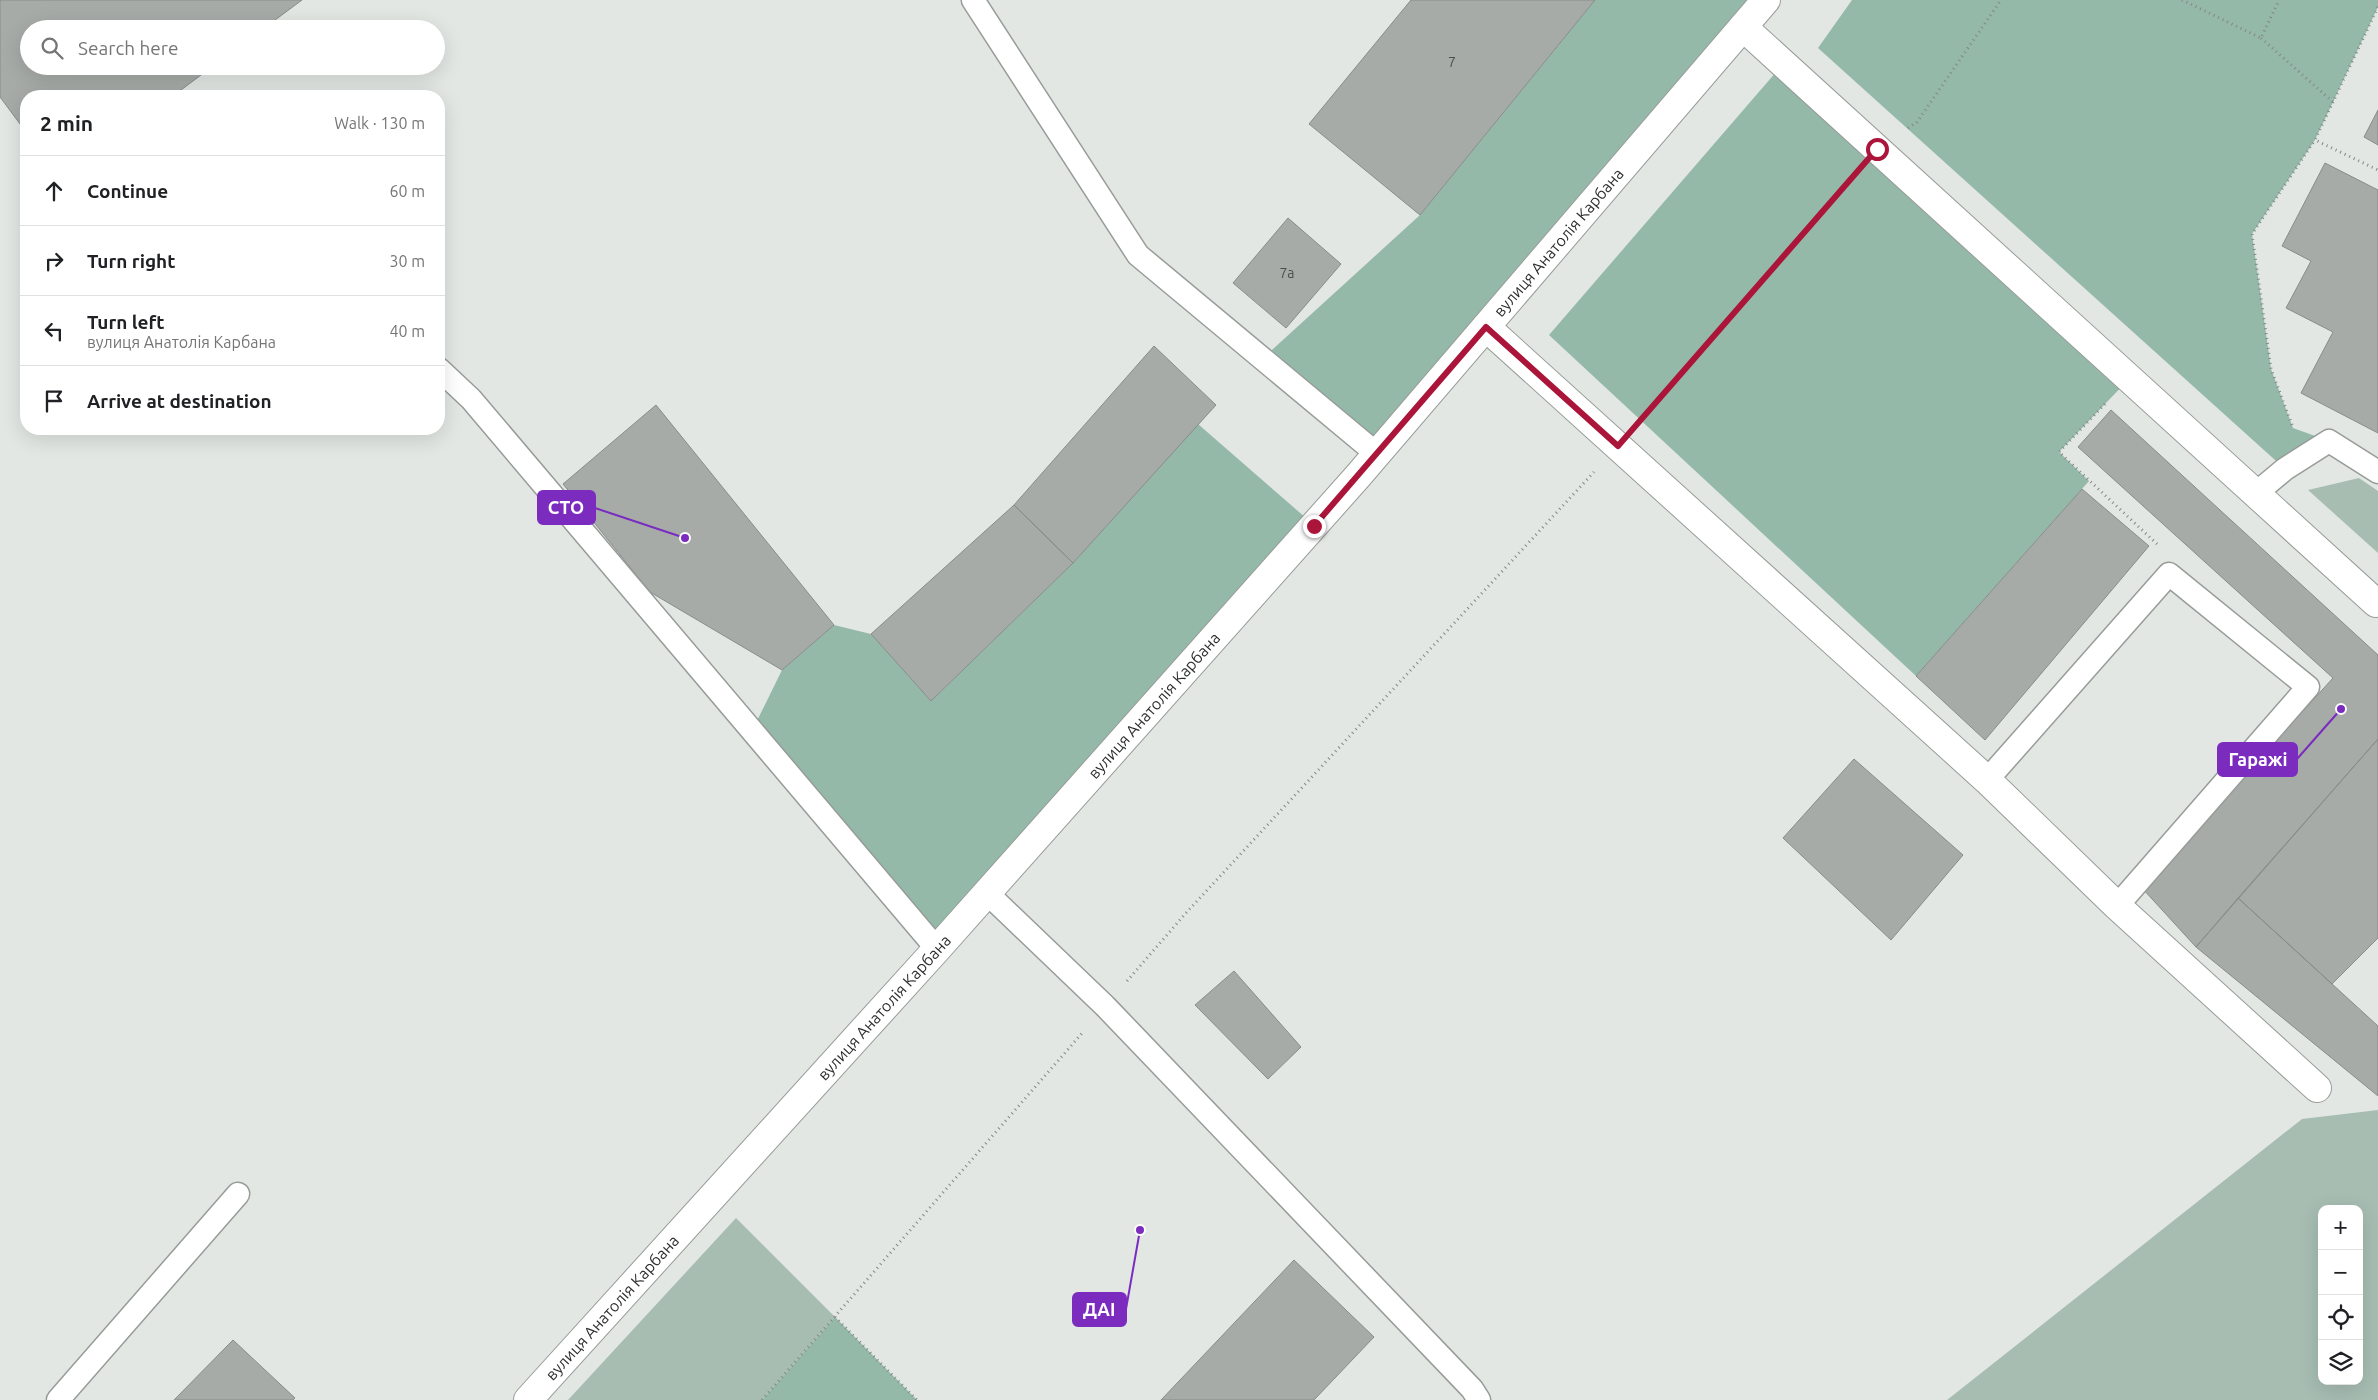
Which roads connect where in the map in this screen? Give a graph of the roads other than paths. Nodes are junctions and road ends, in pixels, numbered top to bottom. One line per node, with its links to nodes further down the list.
1 (973, 0): 8 (lane)
2 (1766, 0): 3 (street, вулиця Анатолія Карбана)
3 (1743, 27): 4 (street, вулиця Анатолія Карбана); 10 (street)
4 (1486, 327): 8 (street, вулиця Анатолія Карбана); 12 (street)
5 (445, 375): 7 (lane)
6 (445, 393): 7 (lane)
7 (471, 399): 15 (lane)
8 (1377, 454): 13 (street, вулиця Анатолія Карбана)
9 (2378, 472): 10 (lane)
10 (2256, 494): 11 (street)
11 (2377, 604)
12 (1987, 780): 14 (street); 14 (lane)
13 (986, 893): 15 (street, вулиця Анатолія Карбана); 20 (lane)
14 (2117, 906): 16 (street)
15 (937, 949): 19 (street, вулиця Анатолія Карбана)
16 (2317, 1088)
17 (238, 1194): 18 (lane)
18 (58, 1400)
19 (528, 1400)
20 (1479, 1400)

